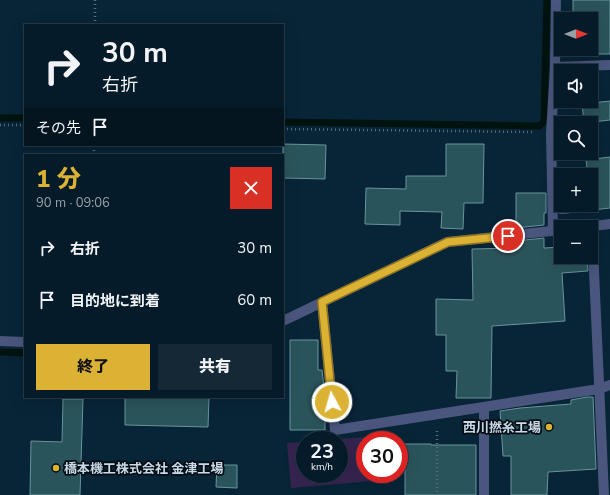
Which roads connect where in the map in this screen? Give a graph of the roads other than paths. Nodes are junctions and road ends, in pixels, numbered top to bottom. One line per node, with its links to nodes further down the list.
1 (556, 0): 2 (street)
2 (555, 64)
3 (598, 65): 4 (street)
4 (610, 65)
5 (554, 83): 6 (street)
6 (556, 220)
7 (610, 224): 8 (street)
8 (598, 226)
9 (554, 230): 11 (street)
10 (591, 264): 16 (street)
11 (322, 302): 12 (street); 17 (street)
12 (284, 321)
13 (0, 342): 14 (street)
14 (24, 342)
15 (610, 386): 16 (street)
16 (599, 389): 17 (street); 19 (street)
17 (484, 407): 18 (street)
18 (484, 495)
19 (604, 495)

